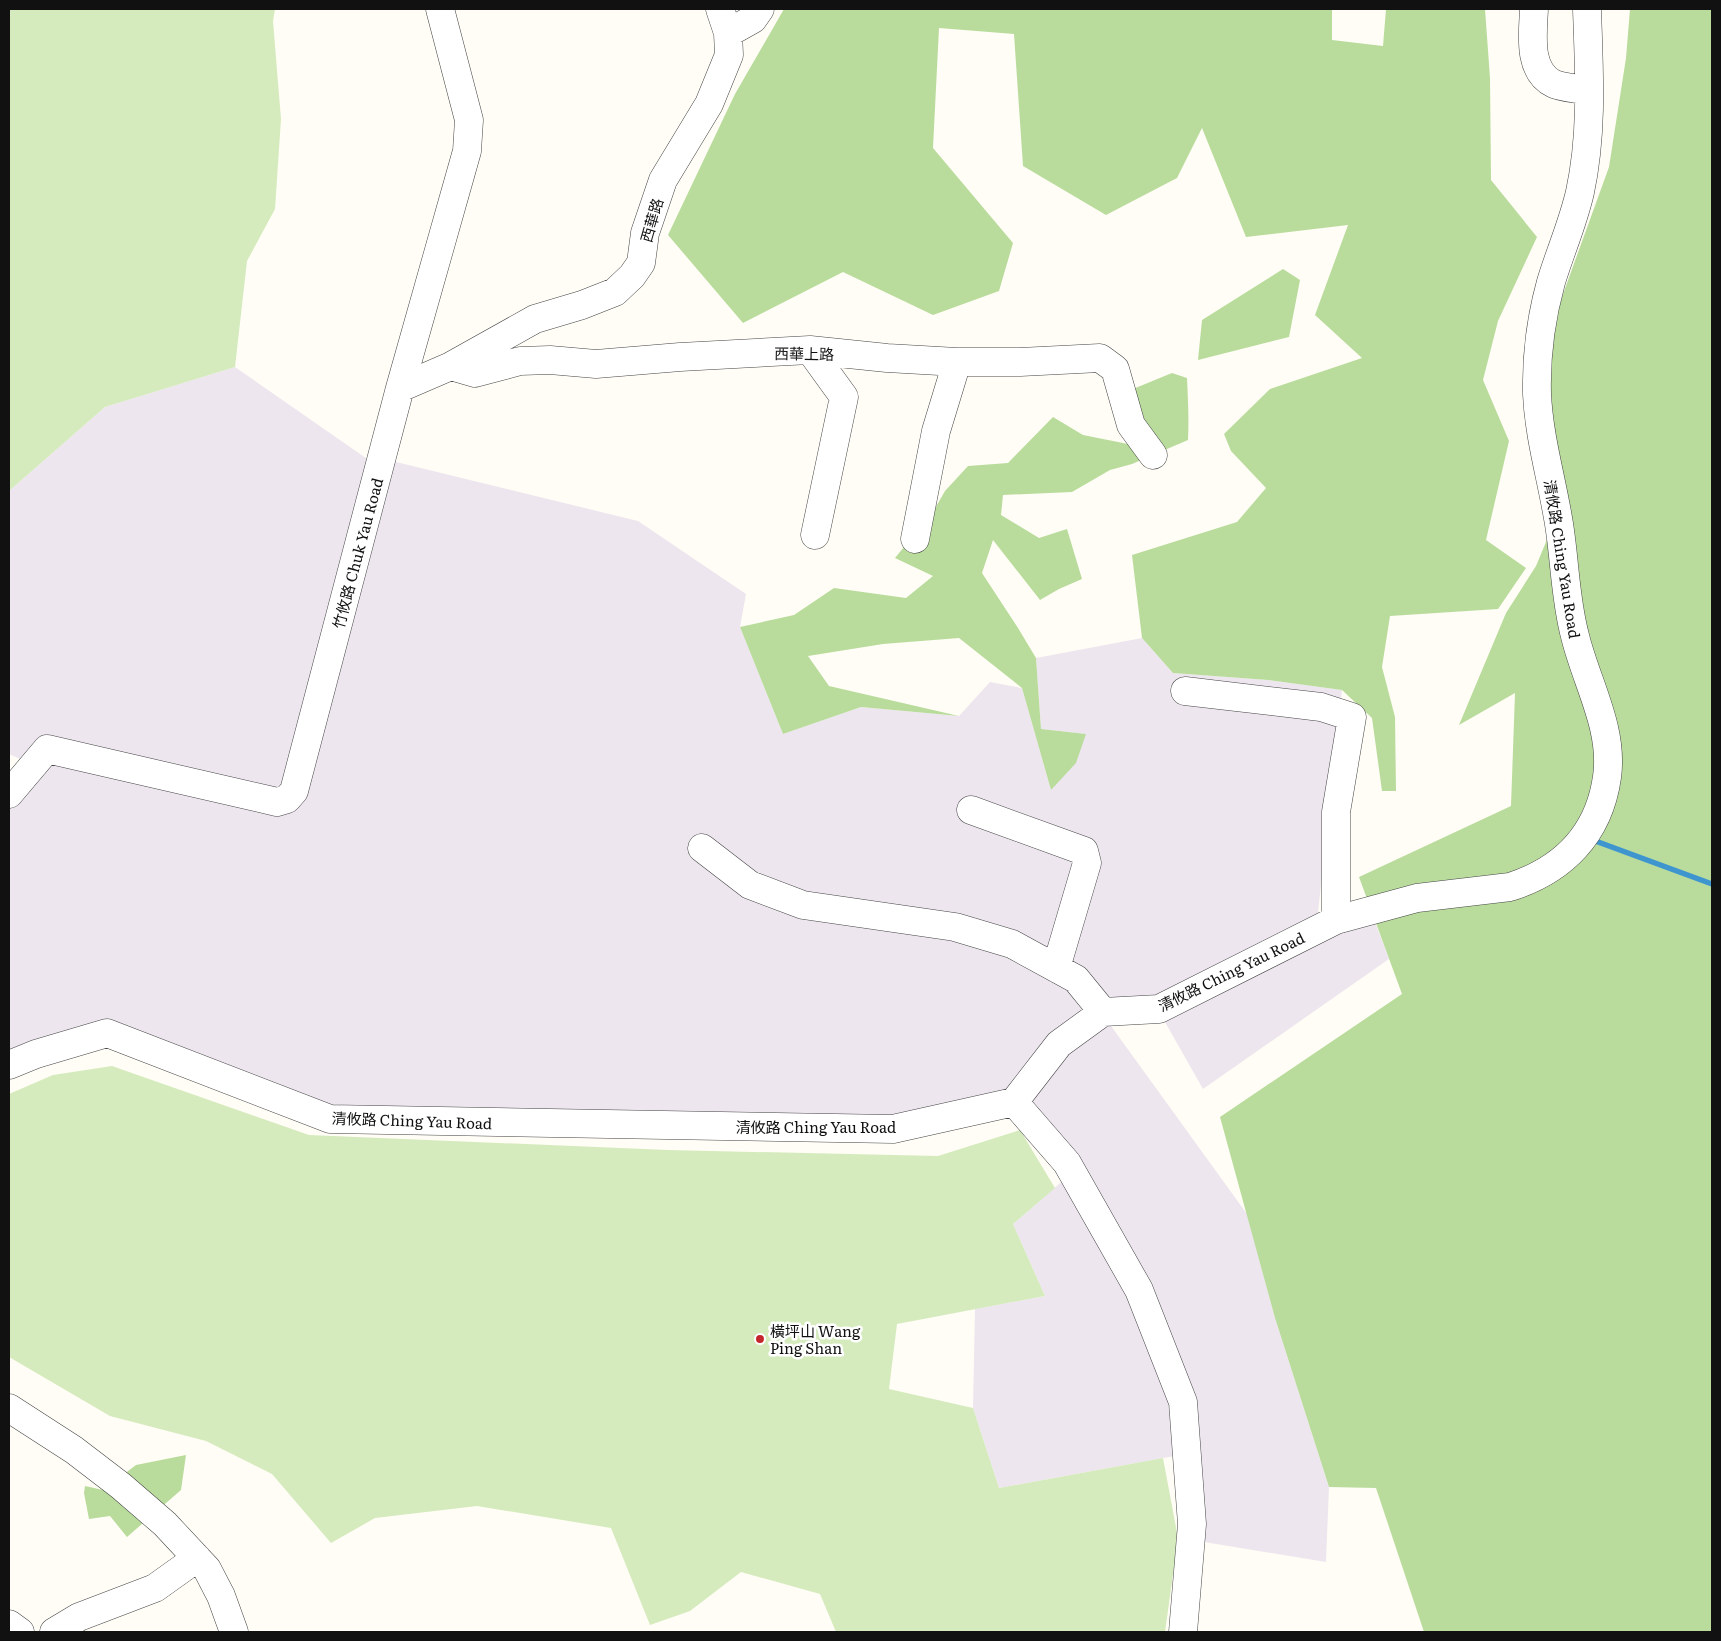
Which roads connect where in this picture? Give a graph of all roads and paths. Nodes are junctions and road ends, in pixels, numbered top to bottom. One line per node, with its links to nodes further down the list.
1 (440, 9): 10 (street, 竹攸路 Chuk Yau Road)
2 (760, 9): 5 (street, 西華路)
3 (1534, 9): 6 (street)
4 (1587, 9): 6 (street, 清攸路 Ching Yau Road)
5 (724, 21): 9 (street, 西華路)
6 (1589, 90): 18 (street, 清攸路 Ching Yau Road)
7 (810, 350): 8 (street, 西華上路); 9 (street, 西華上路); 12 (street)
8 (957, 362): 11 (street, 西華上路); 13 (street)
9 (451, 366): 10 (street)
10 (400, 388): 15 (street, 竹攸路 Chuk Yau Road)
11 (1153, 455)
12 (815, 535)
13 (915, 539)
14 (1185, 691): 18 (street)
15 (9, 794)
16 (971, 810): 19 (street)
17 (702, 848): 19 (street)
18 (1336, 920): 20 (street, 清攸路 Ching Yau Road)
19 (1056, 968): 20 (street)
20 (1103, 1012): 22 (street)
21 (9, 1066): 22 (street, 清攸路 Ching Yau Road)
22 (1014, 1102): 29 (street)
23 (9, 1408): 24 (street)
24 (197, 1558): 27 (street); 28 (street)
25 (9, 1624): 26 (street)
26 (20, 1632)
27 (54, 1632)
28 (234, 1632)
29 (1182, 1632)

